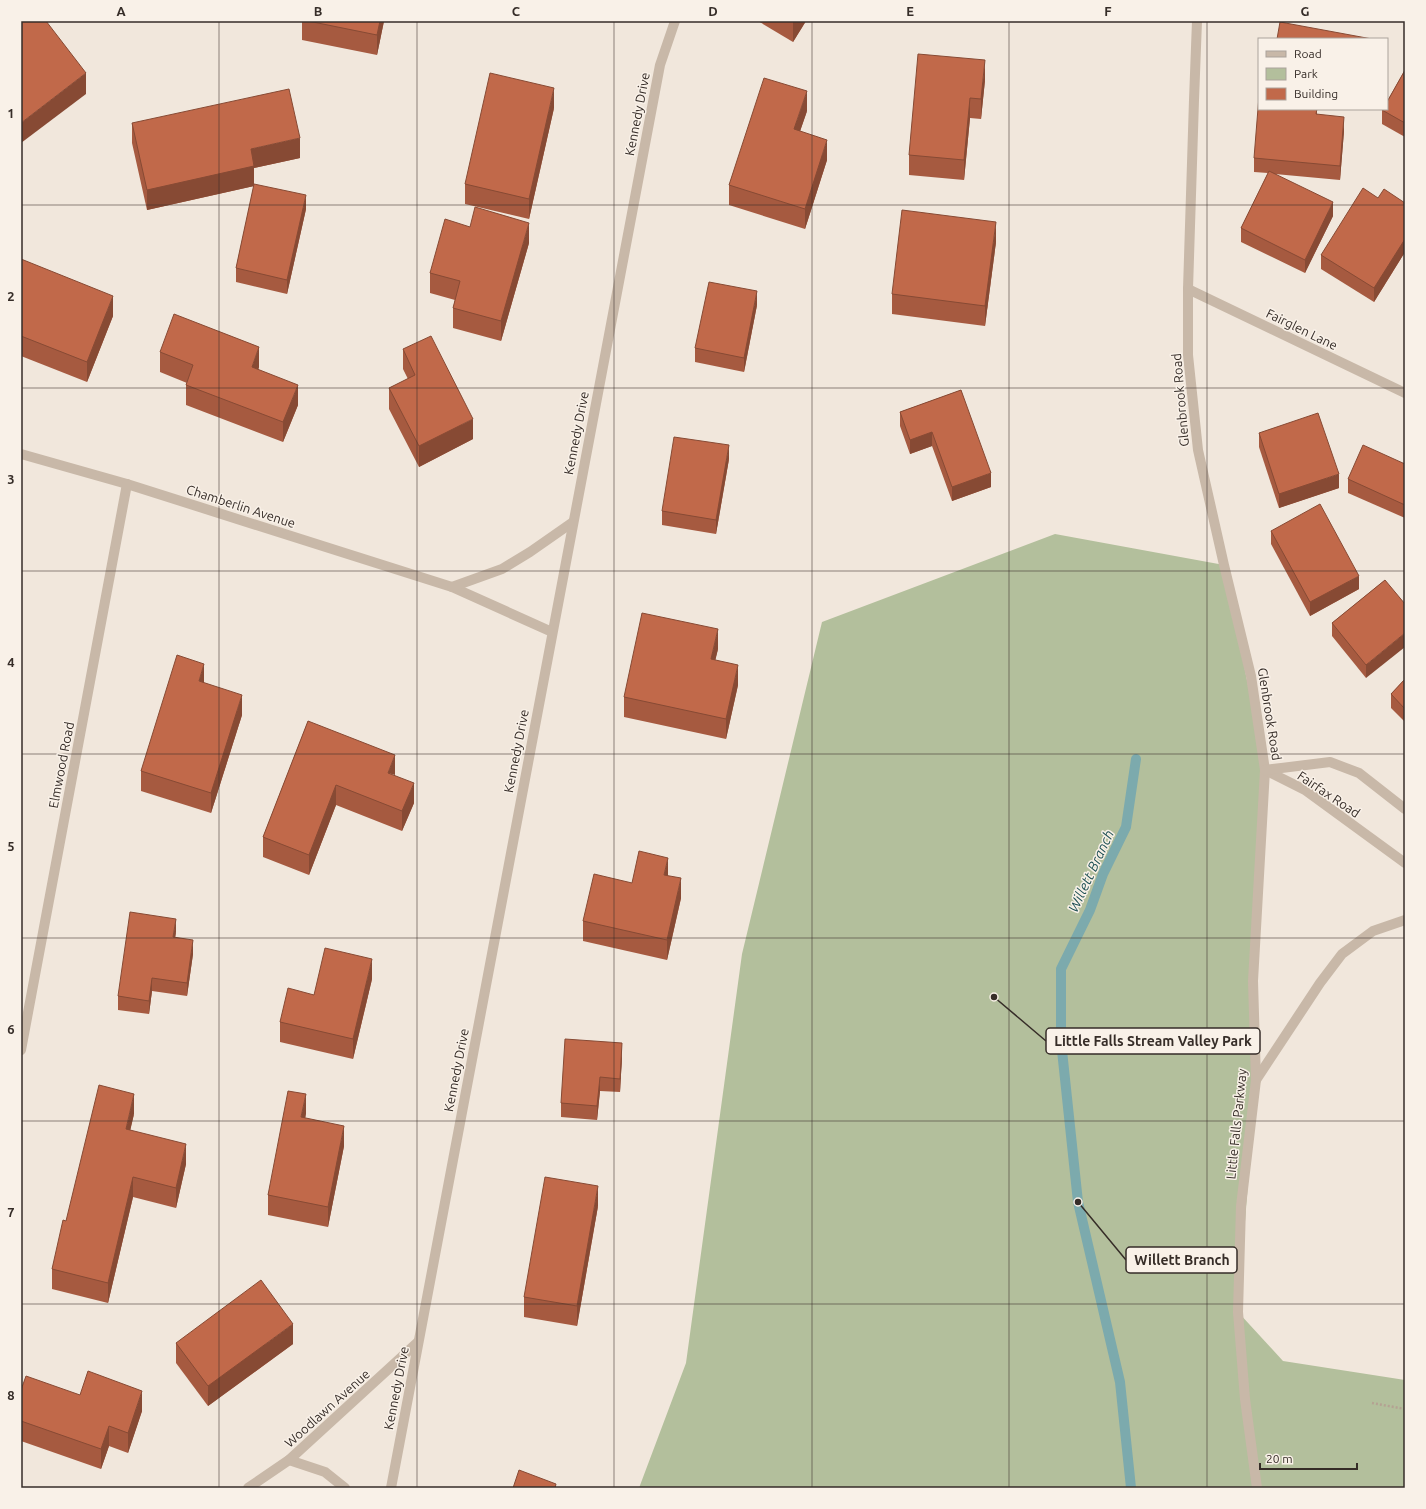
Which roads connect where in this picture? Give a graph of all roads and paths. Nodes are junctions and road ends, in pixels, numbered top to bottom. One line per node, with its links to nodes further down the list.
1 (675, 21): 7 (street, Kennedy Drive)
2 (1197, 21): 3 (street, Glenbrook Road)
3 (1188, 289): 4 (street, Fairglen Lane); 10 (street, Glenbrook Road)
4 (1405, 393)
5 (21, 454): 6 (street, Chamberlin Avenue)
6 (127, 484): 8 (street, Chamberlin Avenue); 14 (street, Elmwood Road)
7 (573, 522): 8 (street); 9 (street, Kennedy Drive)
8 (452, 587): 9 (street, Chamberlin Avenue)
9 (552, 632): 16 (street, Kennedy Drive)
10 (1265, 770): 11 (street, Fairfax Road); 12 (street, Fairfax Road); 15 (street, Little Falls Parkway)
11 (1405, 810)
12 (1405, 863)
13 (1405, 920): 15 (street)
14 (21, 1050)
15 (1256, 1080): 20 (street, Little Falls Parkway)
16 (418, 1342): 19 (street, Woodlawn Avenue); 23 (street, Kennedy Drive)
17 (1372, 1403): 18 (path)
18 (1405, 1409)
19 (289, 1460): 21 (street, Woodlawn Avenue); 22 (street)
20 (1256, 1486)
21 (248, 1488)
22 (345, 1488)
23 (391, 1488)

